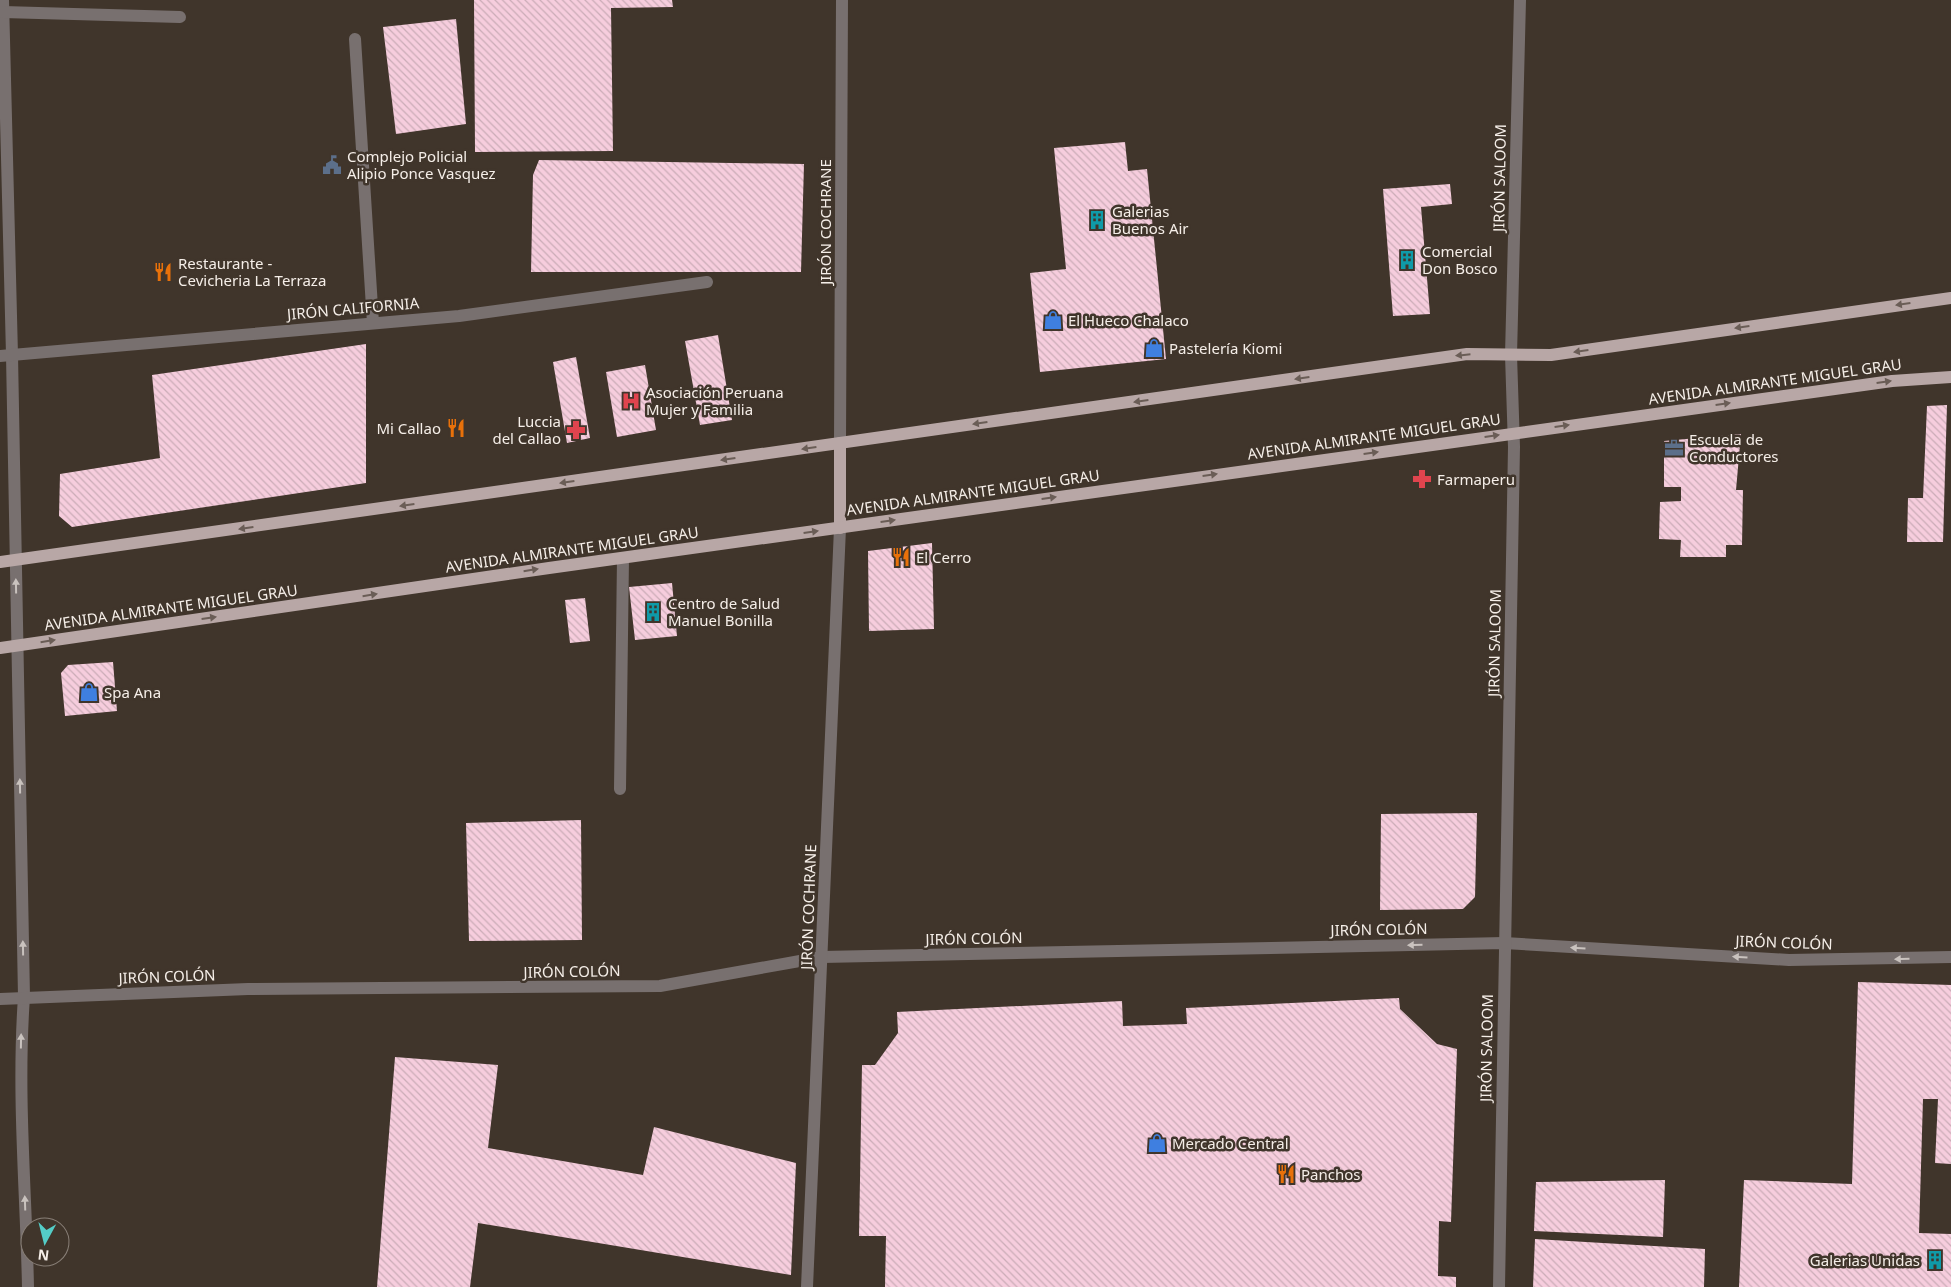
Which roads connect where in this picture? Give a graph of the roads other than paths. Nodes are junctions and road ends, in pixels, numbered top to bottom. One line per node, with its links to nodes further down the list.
1 (842, 0): 13 (street, JIRÓN COCHRANE)
2 (1520, 0): 9 (street, JIRÓN SALOOM)
3 (3, 6): 4 (street); 10 (street)
4 (180, 18)
5 (355, 40): 8 (street)
6 (707, 282): 8 (street, JIRÓN CALIFORNIA)
7 (1951, 298): 9 (main road, one-way to 9)
8 (373, 323): 10 (street, JIRÓN CALIFORNIA)
9 (1511, 355): 12 (street, JIRÓN SALOOM); 13 (main road, one-way to 13)
10 (6, 356): 16 (street)
11 (1951, 377): 12 (main road, AVENIDA ALMIRANTE MIGUEL GRAU, one-way to 11)
12 (1514, 433): 14 (main road, AVENIDA ALMIRANTE MIGUEL GRAU, one-way to 12); 21 (street, JIRÓN SALOOM)
13 (840, 443): 14 (main road); 16 (main road, one-way to 16)
14 (840, 528): 15 (main road, AVENIDA ALMIRANTE MIGUEL GRAU, one-way to 14); 22 (street, JIRÓN COCHRANE)
15 (623, 558): 18 (main road, AVENIDA ALMIRANTE MIGUEL GRAU, one-way to 15); 20 (street)
16 (15, 560): 17 (main road); 18 (street, one-way to 16)
17 (0, 562)
18 (17, 646): 19 (main road, AVENIDA ALMIRANTE MIGUEL GRAU); 24 (street, one-way to 18)
19 (0, 648)
20 (620, 789)
21 (1504, 943): 22 (street, JIRÓN COLÓN, one-way to 22); 23 (street, JIRÓN COLÓN, one-way to 21); 28 (street, JIRÓN SALOOM)
22 (822, 957): 24 (street, JIRÓN COLÓN); 27 (street, JIRÓN COCHRANE)
23 (1951, 957)
24 (24, 997): 25 (street, JIRÓN COLÓN); 26 (street, one-way to 24)
25 (0, 999)
26 (28, 1287)
27 (807, 1287)
28 (1499, 1287)

